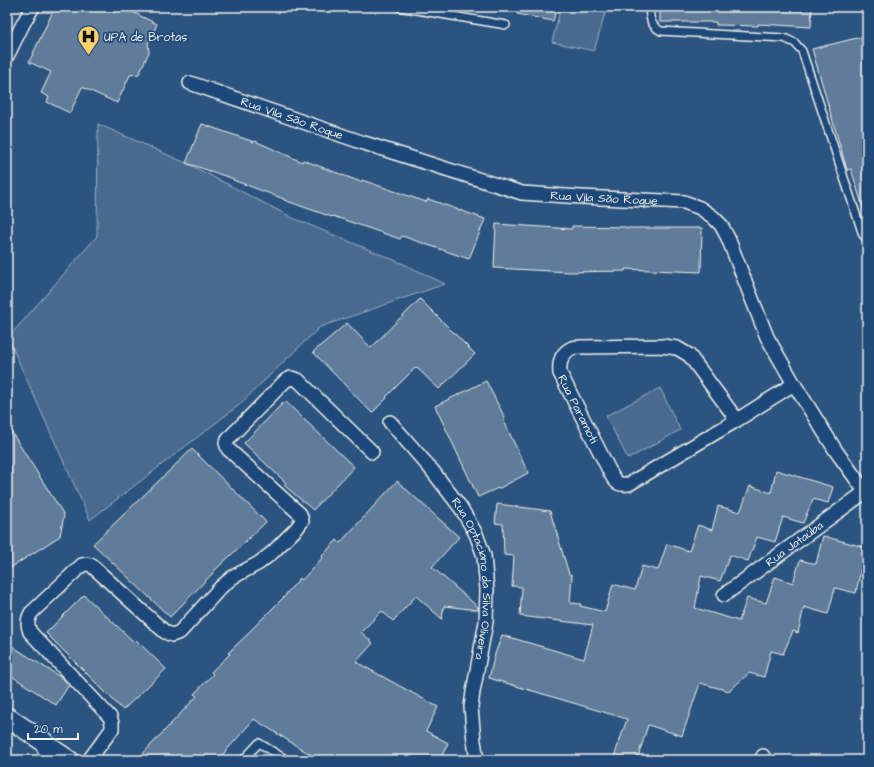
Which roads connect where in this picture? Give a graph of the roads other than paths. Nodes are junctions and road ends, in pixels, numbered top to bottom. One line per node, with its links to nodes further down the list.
1 (27, 7): 5 (street)
2 (33, 7): 5 (street)
3 (398, 7): 6 (lane)
4 (649, 7): 9 (lane)
5 (24, 22): 7 (street)
6 (506, 25)
7 (7, 56)
8 (190, 83): 10 (street, Rua Vila São Roque)
9 (867, 239)
10 (794, 384): 11 (street, Rua Paramoti); 14 (street, Rua Vila São Roque)
11 (737, 420): 11 (street, Rua Paramoti)
12 (390, 422): 23 (street, Rua Optaciano da Silva Oliveira)
13 (372, 452): 20 (street)
14 (866, 493): 15 (street, Rua Jataúba)
15 (724, 595)
16 (7, 716): 17 (main road)
17 (44, 742): 18 (main road); 19 (street)
18 (52, 760)
19 (71, 760)
20 (89, 760)
21 (243, 760): 22 (lane)
22 (287, 760)
23 (477, 760)

